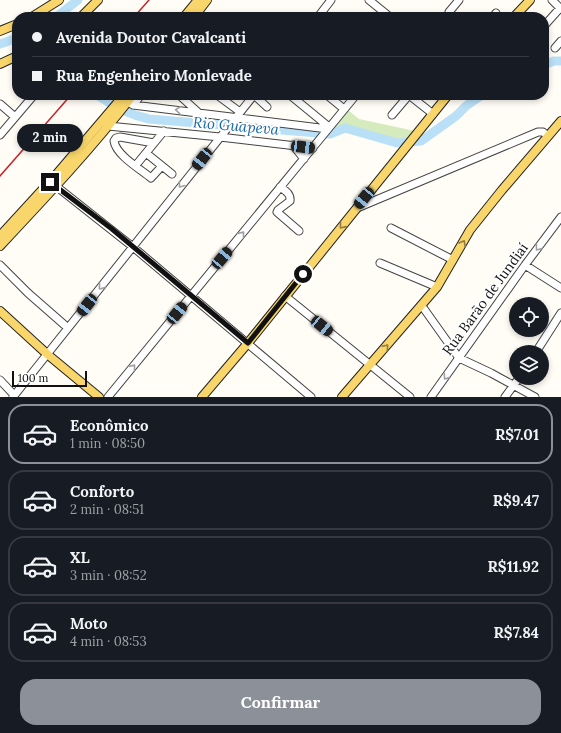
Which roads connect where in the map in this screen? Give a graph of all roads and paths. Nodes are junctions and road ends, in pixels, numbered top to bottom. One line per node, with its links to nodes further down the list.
1 (58, 0): 11 (main road)
2 (98, 0): 12 (main road)
3 (198, 0): 13 (main road)
4 (207, 0): 14 (main road)
5 (369, 0): 16 (street)
6 (459, 0): 17 (street)
7 (530, 0): 18 (main road)
8 (552, 0): 10 (street)
9 (329, 1): 15 (street)
10 (560, 8): 19 (street)
11 (40, 12)
12 (86, 12)
13 (188, 12)
14 (198, 12)
15 (321, 12)
16 (384, 12)
17 (449, 12)
18 (519, 12)
19 (549, 20)
20 (12, 26): 21 (main road)
21 (0, 31)
22 (561, 41): 23 (street)
23 (555, 48)
24 (12, 58): 25 (main road)
25 (0, 64)
26 (30, 100): 44 (street)
27 (185, 100): 41 (street)
28 (221, 100): 45 (street)
29 (250, 100): 45 (street)
30 (259, 100): 39 (street)
31 (295, 100): 49 (street)
32 (333, 100): 40 (street)
33 (350, 100): 40 (street)
34 (405, 100): 43 (street)
35 (415, 100): 42 (street)
36 (444, 100): 42 (main road)
37 (125, 101): 41 (street, one-way to 37); 48 (main road); 62 (main road)
38 (0, 104): 44 (street)
39 (267, 107)
40 (344, 109): 49 (street)
41 (199, 113): 45 (street)
42 (433, 114): 64 (main road)
43 (392, 115)
44 (15, 117): 52 (street)
45 (236, 117): 49 (street); 53 (street)
46 (561, 121): 51 (main road)
47 (561, 125): 51 (main road)
48 (108, 126): 50 (street); 62 (main road)
49 (327, 129): 56 (street)
50 (164, 132): 53 (street); 54 (street)
51 (551, 133): 64 (street); 73 (main road, one-way to 51)
52 (0, 135)
53 (222, 135): 55 (street); 72 (street, one-way to 72)
54 (154, 143): 57 (street); 59 (street)
55 (293, 145): 56 (street); 58 (street)
56 (315, 145): 58 (street)
57 (146, 153): 59 (street); 60 (street)
58 (304, 159): 63 (street)
59 (136, 165): 60 (street)
60 (162, 166): 61 (street)
61 (172, 174)
62 (53, 184): 65 (main road); 71 (main road); 72 (street)
63 (280, 187): 68 (street); 79 (street, one-way to 63)
64 (356, 209): 80 (main road, one-way to 80)
65 (21, 213): 69 (main road); 70 (main road)
66 (561, 217): 76 (street, Rua Barão de Jundiaí, one-way to 76)
67 (391, 228): 73 (street)
68 (299, 231)
69 (0, 232)
70 (0, 236)
71 (0, 246)
72 (133, 247): 79 (street); 86 (street, one-way to 86)
73 (454, 260): 77 (main road)
74 (380, 263): 77 (street)
75 (0, 265): 86 (street)
76 (525, 265): 78 (street); 90 (street, Rua Barão de Jundiaí)
77 (438, 287): 81 (main road)
78 (561, 288)
79 (191, 295): 87 (street); 96 (street, one-way to 79)
80 (285, 296): 87 (main road); 91 (street)
81 (422, 306): 90 (street); 91 (main road, one-way to 81)
82 (0, 311): 85 (main road)
83 (561, 313): 88 (street)
84 (0, 316): 85 (main road)
85 (9, 320): 89 (main road)
86 (68, 328): 89 (street)
87 (248, 343): 97 (main road); 98 (street)
88 (540, 345)
89 (47, 354): 94 (street); 95 (main road)
90 (459, 358): 93 (street); 101 (street, Rua Barão de Jundiaí, one-way to 101)
91 (370, 365): 99 (main road); 100 (street)
92 (0, 380): 94 (street)
93 (514, 386): 102 (street); 103 (street)
94 (14, 396)
95 (99, 397)
96 (108, 397)
97 (202, 397)
98 (311, 397)
99 (342, 397)
100 (410, 397)
101 (431, 397)
102 (505, 397)
103 (535, 397)

